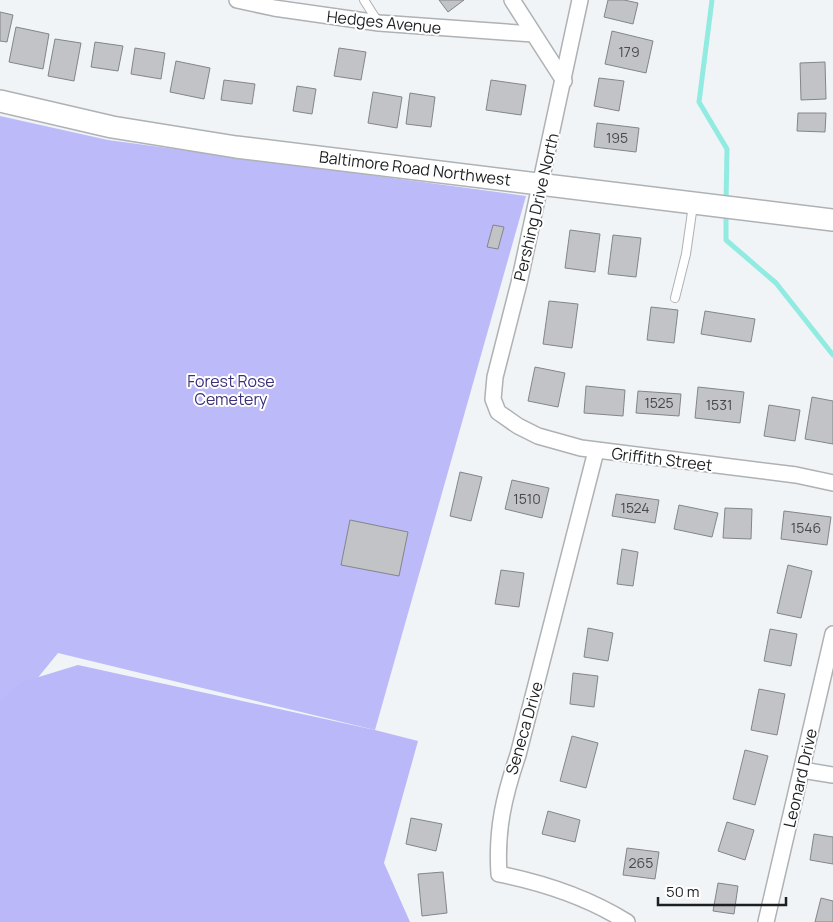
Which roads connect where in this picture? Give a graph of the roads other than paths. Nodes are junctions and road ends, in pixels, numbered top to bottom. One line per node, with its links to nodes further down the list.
1 (236, 0): 5 (street, Hedges Avenue)
2 (364, 0): 5 (lane)
3 (512, 0): 6 (street)
4 (580, 0): 7 (street, Pershing Drive North)
5 (379, 24): 6 (street, Hedges Avenue)
6 (533, 34): 7 (street)
7 (564, 81): 9 (street, Pershing Drive North)
8 (0, 101): 9 (main road, Baltimore Road Northwest)
9 (541, 184): 10 (main road, Baltimore Road Northwest); 13 (street, Pershing Drive North)
10 (693, 203): 11 (main road, Baltimore Road Northwest); 12 (lane)
11 (833, 220)
12 (675, 298)
13 (498, 412): 14 (street, Griffith Street)
14 (596, 451): 15 (street, Griffith Street); 19 (street, Seneca Drive)
15 (833, 483)
16 (833, 634): 17 (street, Leonard Drive)
17 (802, 770): 18 (street); 20 (street, Leonard Drive)
18 (833, 775)
19 (627, 922)
20 (766, 922)

